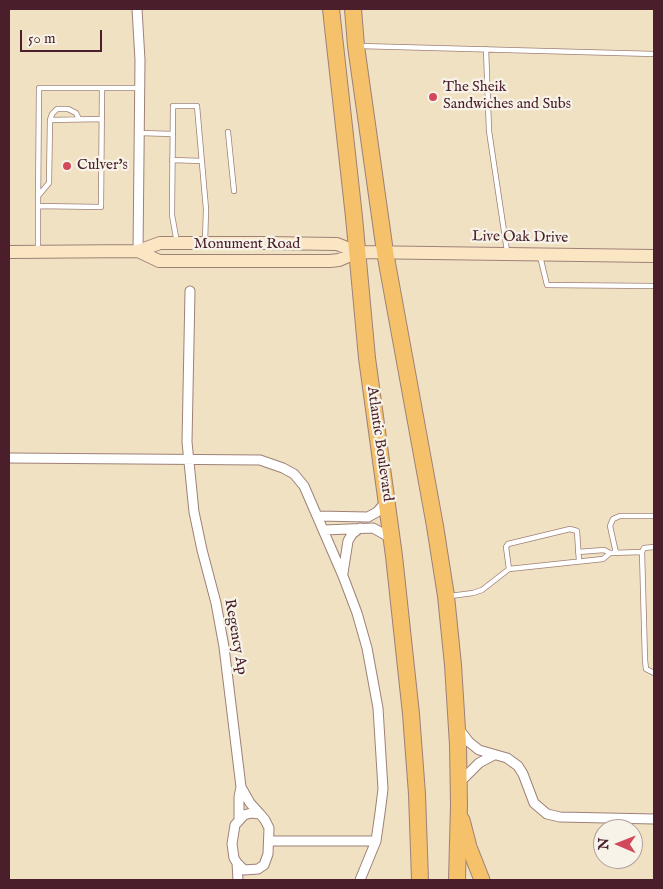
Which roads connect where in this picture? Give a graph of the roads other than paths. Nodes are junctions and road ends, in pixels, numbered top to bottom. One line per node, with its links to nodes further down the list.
1 (137, 9): 8 (street)
2 (331, 9): 25 (highway, Atlantic Boulevard)
3 (353, 9): 4 (highway)
4 (356, 46): 5 (lane); 26 (highway)
5 (486, 49): 6 (lane); 27 (lane)
6 (654, 54)
7 (102, 88): 8 (lane); 10 (lane); 18 (lane)
8 (140, 88): 13 (street)
9 (79, 119): 10 (lane); 11 (lane); 11 (lane)
10 (101, 119): 19 (lane)
11 (50, 120): 18 (lane)
12 (228, 132): 17 (lane)
13 (139, 133): 14 (lane); 22 (street)
14 (173, 134): 15 (lane); 16 (lane)
15 (172, 160): 16 (lane); 20 (lane)
16 (202, 161): 21 (lane)
17 (234, 190)
18 (38, 196): 19 (lane)
19 (38, 206): 24 (lane)
20 (177, 243): 21 (main road, Monument Road); 22 (main road, Monument Road)
21 (206, 243): 25 (main road, Monument Road)
22 (138, 251): 24 (main road, Monument Road); 25 (main road, Monument Road)
23 (9, 252): 24 (main road, Monument Road)
24 (38, 252)
25 (357, 252): 26 (main road, Monument Road); 34 (highway, Atlantic Boulevard)
26 (385, 252): 27 (main road, Live Oak Drive); 48 (highway)
27 (508, 254): 28 (main road, Live Oak Drive)
28 (540, 254): 29 (main road, Live Oak Drive); 30 (lane)
29 (654, 256)
30 (654, 286)
31 (190, 291): 33 (street, Regency Ap)
32 (9, 458): 33 (street)
33 (189, 460): 35 (street); 53 (street, Regency Ap)
34 (386, 502): 35 (street); 39 (highway, Atlantic Boulevard)
35 (318, 516): 38 (street)
36 (654, 516): 44 (lane)
37 (360, 528): 38 (street); 39 (street); 47 (street)
38 (324, 530): 47 (street)
39 (392, 539): 64 (highway, Atlantic Boulevard)
40 (654, 546): 42 (lane)
41 (578, 552): 43 (lane); 45 (lane); 46 (lane)
42 (642, 552): 44 (lane); 49 (lane)
43 (610, 553): 44 (lane); 45 (lane)
44 (616, 553)
45 (579, 561): 46 (lane)
46 (509, 569): 48 (lane)
47 (343, 576): 58 (street)
48 (446, 596): 50 (highway)
49 (654, 674)
50 (457, 725): 51 (street); 52 (highway)
51 (494, 755): 52 (street); 56 (street)
52 (459, 785): 65 (highway); 66 (main road)
53 (241, 787): 54 (street, Regency Ap); 55 (street)
54 (260, 814): 55 (street); 57 (street, Regency Ap)
55 (239, 818): 59 (street)
56 (654, 818)
57 (269, 841): 58 (street); 60 (street, Regency Ap)
58 (376, 841): 63 (street)
59 (237, 864): 60 (street); 61 (street)
60 (258, 869): 62 (street, Regency Ap)
61 (238, 880)
62 (250, 880)
63 (360, 880)
64 (420, 880)
65 (457, 880)
66 (482, 880)

